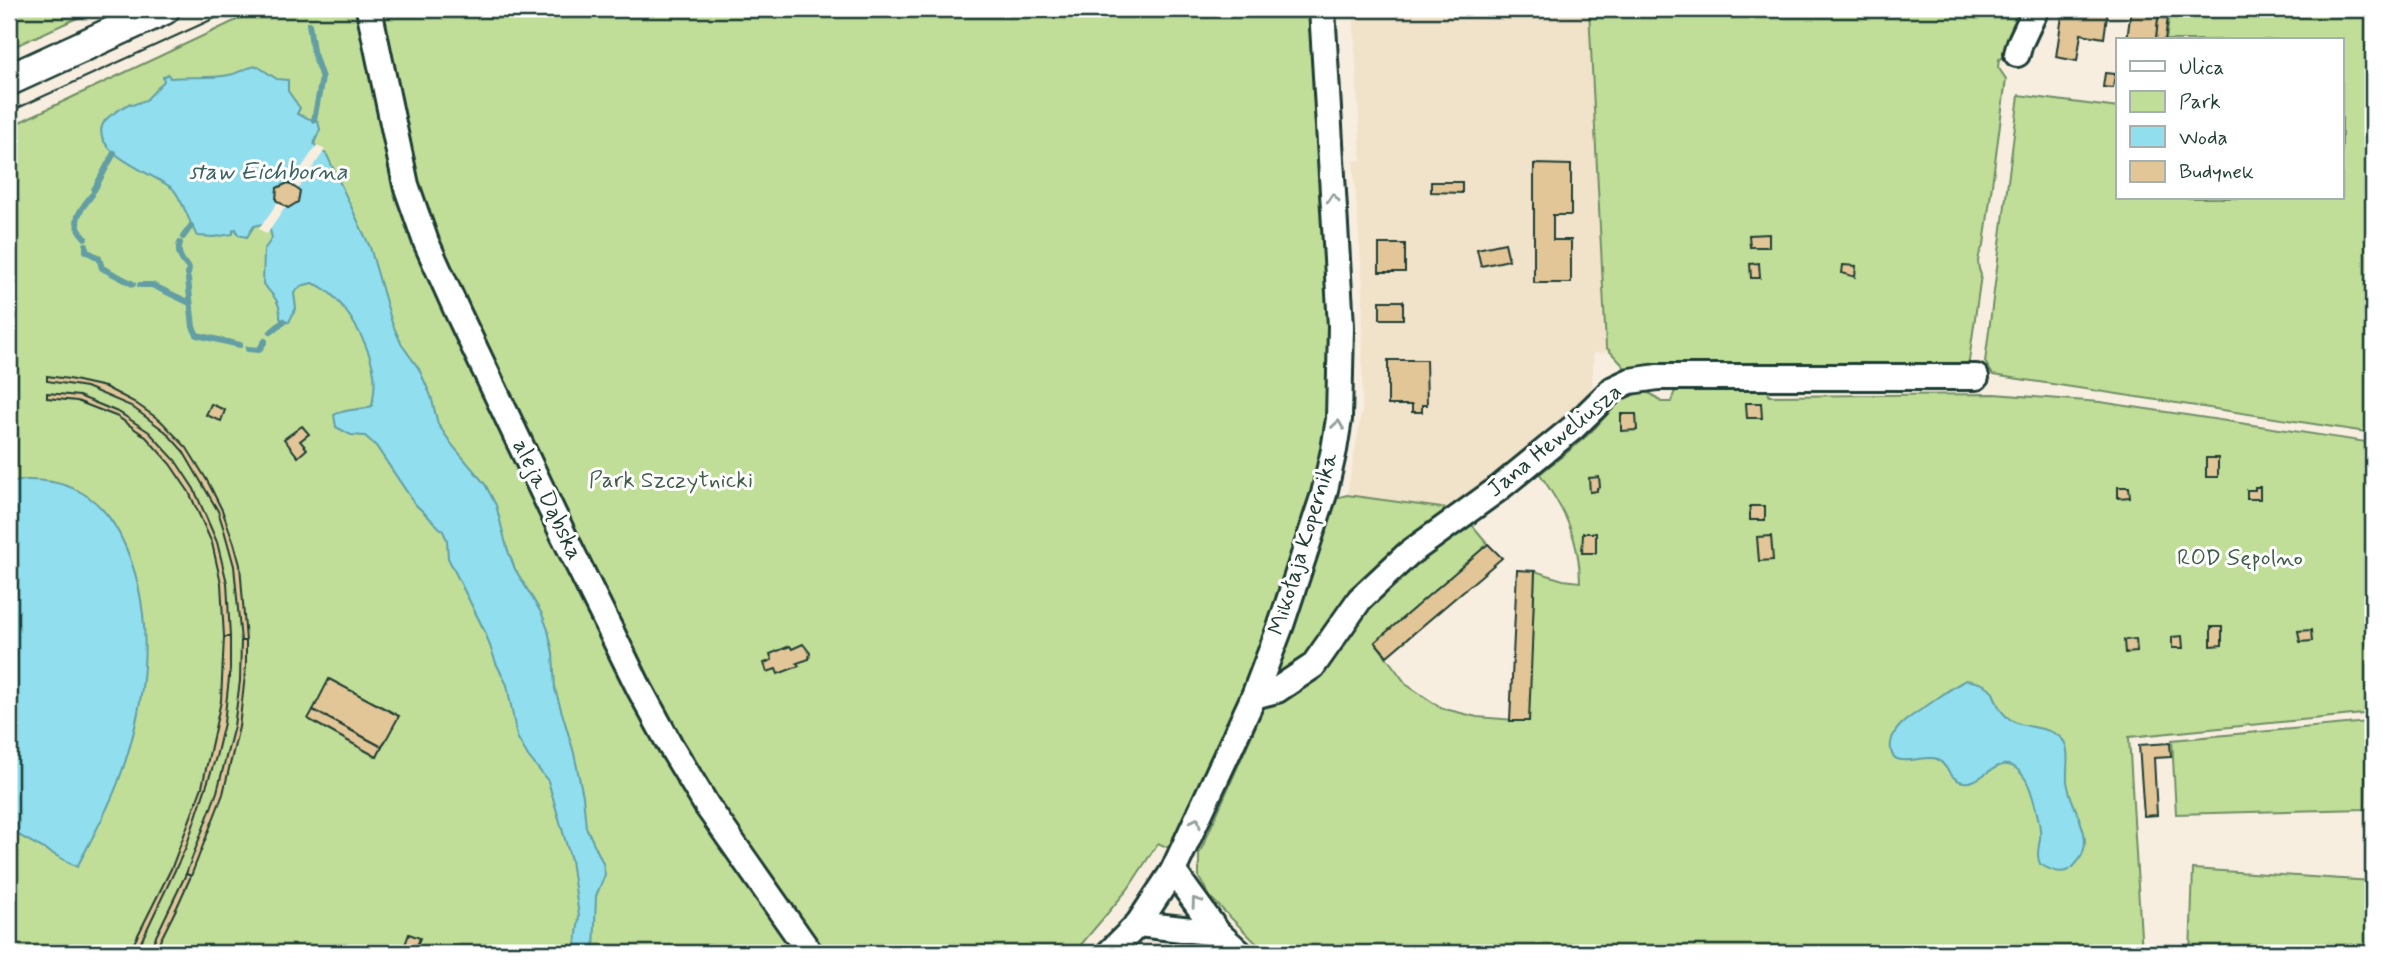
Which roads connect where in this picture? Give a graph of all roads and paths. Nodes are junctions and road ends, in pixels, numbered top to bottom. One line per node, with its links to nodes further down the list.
1 (164, 9): 6 (main road)
2 (369, 9): 12 (street, aleja Dąbska)
3 (1322, 9): 8 (street, Mikołaja Kopernika, one-way to 3)
4 (2036, 9): 5 (street)
5 (2017, 54)
6 (9, 80)
7 (1976, 377): 8 (street, Jana Heweliusza)
8 (1254, 696): 9 (street, Mikołaja Kopernika, one-way to 8)
9 (1173, 871): 10 (street, Mikołaja Kopernika); 11 (street, one-way to 9)
10 (1138, 924): 11 (street); 13 (street, Mikołaja Kopernika)
11 (1218, 933): 14 (street)
12 (810, 953)
13 (1109, 953)
14 (1240, 953)

